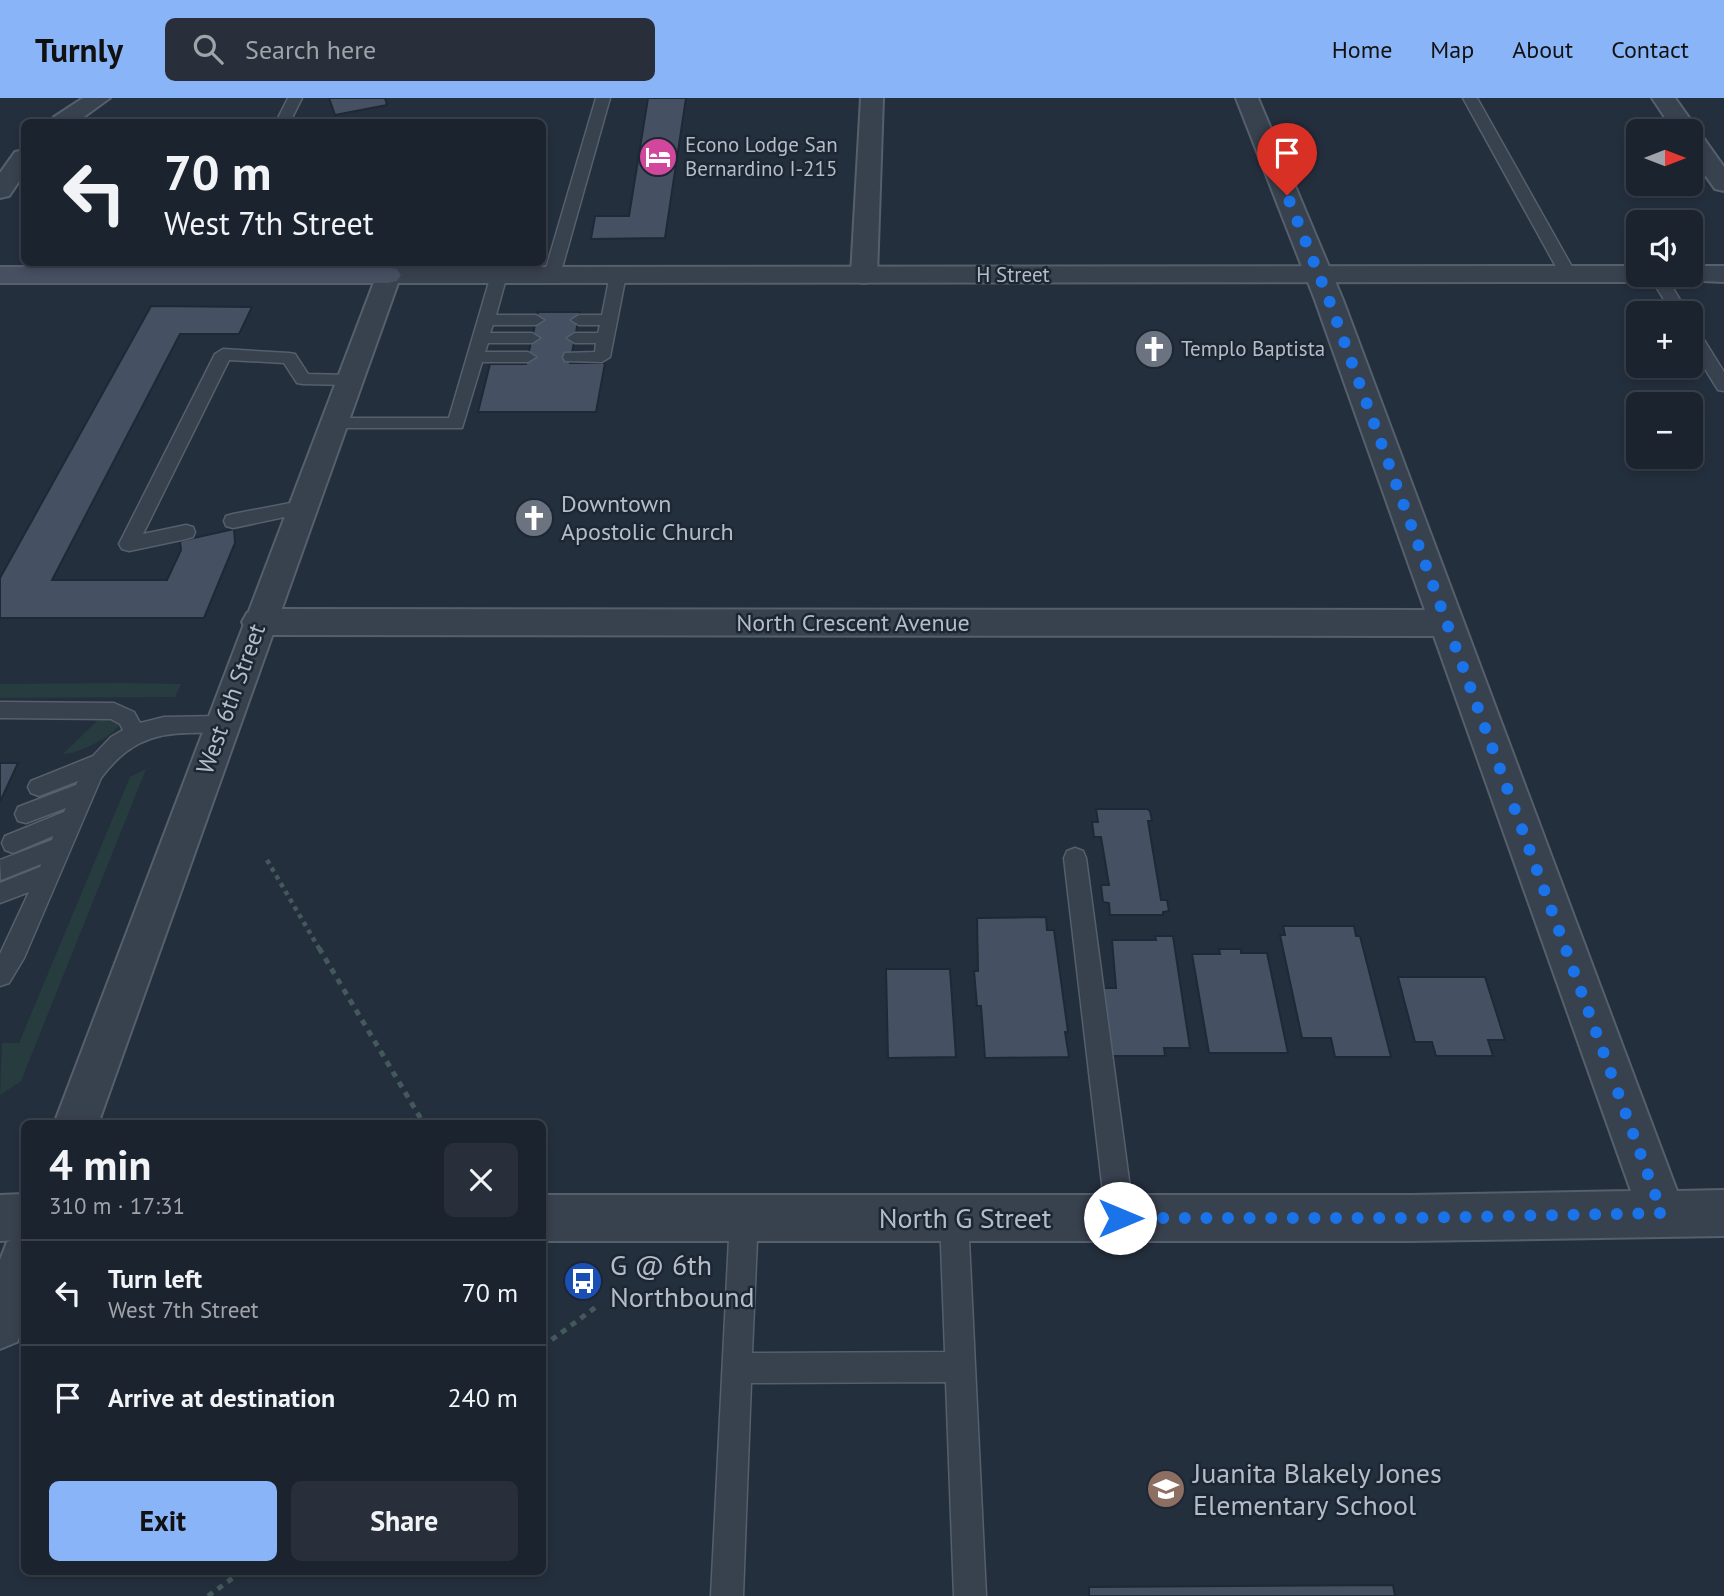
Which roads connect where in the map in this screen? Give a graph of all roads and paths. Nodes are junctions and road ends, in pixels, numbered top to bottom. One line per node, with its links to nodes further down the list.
1 (99, 98): 8 (street)
2 (295, 98): 9 (lane)
3 (603, 98): 24 (lane)
4 (872, 98): 26 (street)
5 (1247, 98): 27 (street)
6 (1470, 98): 17 (lane)
7 (1663, 98): 10 (street)
8 (67, 119)
9 (284, 119)
10 (1678, 119)
11 (1703, 155): 13 (street)
12 (21, 161): 14 (street)
13 (1724, 184)
14 (0, 191)
15 (118, 268): 16 (main road); 21 (main road)
16 (193, 269): 22 (main road)
17 (1568, 274): 18 (street, H Street); 27 (street, H Street)
18 (1626, 274)
19 (1703, 274): 20 (street)
20 (1724, 274)
21 (0, 275)
22 (388, 275): 23 (street, H Street); 40 (street, West 6th Street)
23 (499, 275): 24 (street, H Street); 28 (lane)
24 (552, 275): 25 (street, H Street)
25 (618, 275): 26 (street, H Street); 31 (lane)
26 (864, 275): 27 (street, H Street)
27 (1320, 275): 47 (street)
28 (486, 320): 29 (lane); 32 (lane)
29 (536, 320)
30 (579, 320): 31 (lane)
31 (610, 320): 35 (lane)
32 (481, 338): 33 (lane); 37 (lane)
33 (532, 338)
34 (575, 338): 35 (lane)
35 (606, 338): 39 (lane)
36 (1703, 352): 41 (lane)
37 (475, 357): 38 (lane); 42 (lane)
38 (527, 357)
39 (571, 357)
40 (349, 380): 42 (street, West 6th Street); 45 (lane)
41 (1724, 386)
42 (332, 424): 43 (street, West 6th Street)
43 (301, 507): 44 (lane); 46 (street, West 6th Street)
44 (233, 521)
45 (186, 532)
46 (259, 622): 47 (street, North Crescent Avenue); 49 (street, West 6th Street)
47 (1447, 623): 66 (street)
48 (0, 710): 50 (lane)
49 (221, 724): 50 (lane); 64 (street, West 6th Street)
50 (135, 733): 51 (lane)
51 (100, 762): 52 (lane); 53 (lane)
52 (39, 787)
53 (84, 791): 54 (lane); 55 (lane)
54 (26, 814)
55 (72, 819): 56 (lane); 57 (lane)
56 (13, 843)
57 (61, 846): 60 (lane); 61 (lane)
58 (1075, 858): 73 (lane)
59 (267, 860): 65 (path)
60 (1, 870)
61 (49, 874): 62 (lane); 63 (lane)
62 (0, 893)
63 (0, 975)
64 (77, 1120)
65 (422, 1120)
66 (1662, 1213): 67 (street, North G Street); 73 (street, North G Street)
67 (1724, 1213)
68 (0, 1217): 69 (street)
69 (21, 1217)
70 (546, 1218): 71 (street, North G Street)
71 (744, 1218): 72 (street, North G Street); 79 (lane)
72 (954, 1218): 73 (street, North G Street); 78 (lane)
73 (1120, 1218)
74 (21, 1267): 76 (street)
75 (596, 1307): 77 (path)
76 (0, 1325)
77 (546, 1344)
78 (960, 1367): 79 (lane); 83 (lane)
79 (737, 1368): 82 (lane)
80 (237, 1575): 81 (path)
81 (208, 1596)
82 (727, 1596)
83 (970, 1596)

